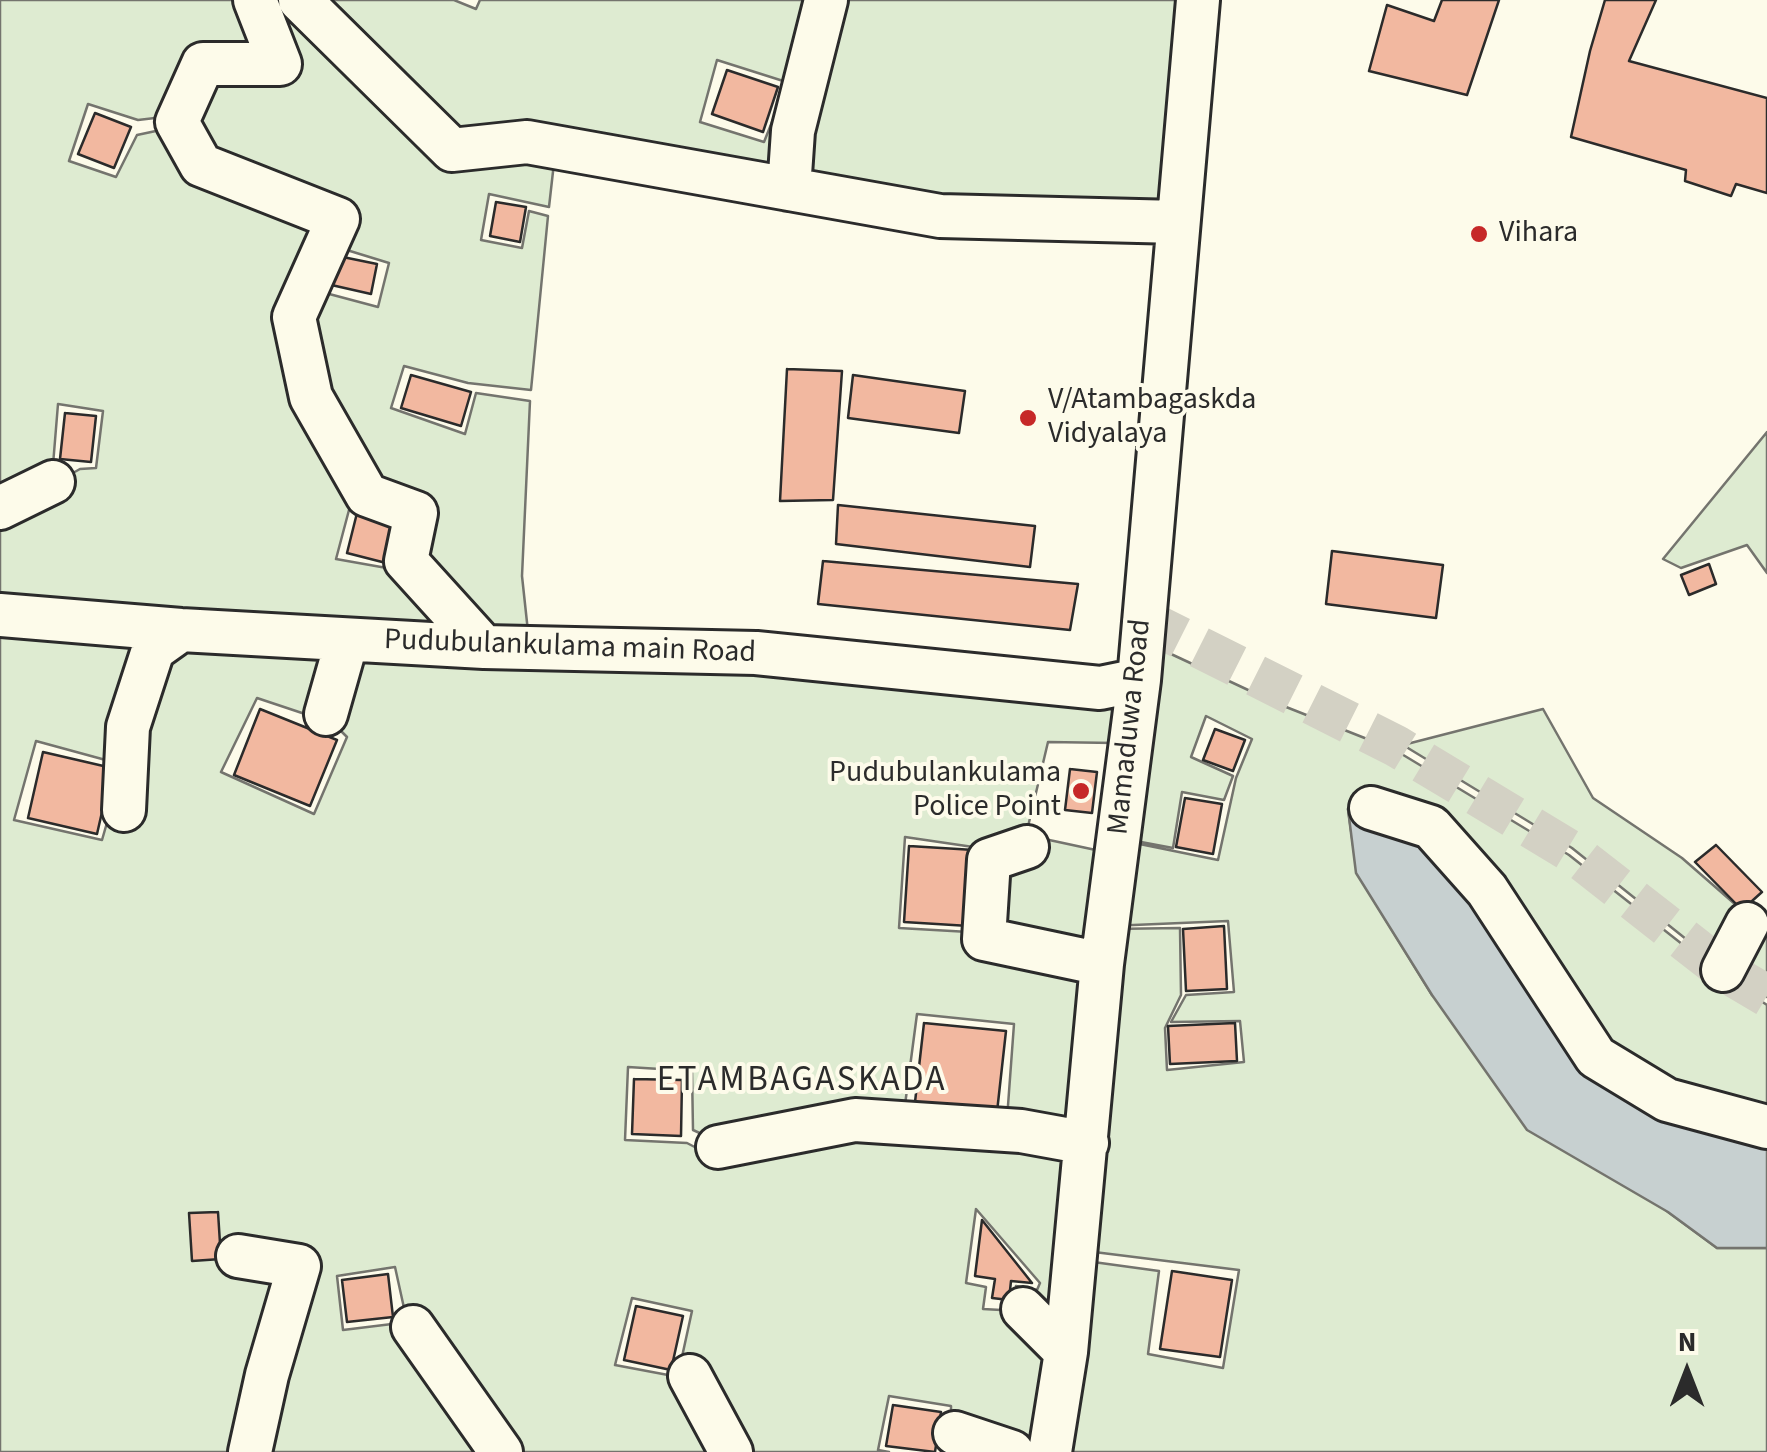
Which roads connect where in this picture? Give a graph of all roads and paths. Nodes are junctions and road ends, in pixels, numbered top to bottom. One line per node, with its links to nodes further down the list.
1 (254, 0): 12 (street)
2 (300, 0): 5 (street)
3 (826, 0): 5 (street)
4 (1198, 0): 6 (street, Mamaduwa Road)
5 (789, 189): 6 (street)
6 (1178, 222): 13 (street, Mamaduwa Road)
7 (52, 482): 8 (street)
8 (0, 508)
9 (1, 616): 10 (street, Pudubulankulama main Road)
10 (181, 630): 11 (street, Pudubulankulama main Road); 16 (street)
11 (347, 640): 12 (street, Pudubulankulama main Road); 14 (street)
12 (484, 647): 13 (street, Pudubulankulama main Road)
13 (1139, 680): 19 (street, Mamaduwa Road)
14 (326, 714)
15 (1371, 808): 21 (street)
16 (124, 810)
17 (1028, 847): 19 (street)
18 (1747, 924): 20 (street)
19 (1102, 964): 22 (street, Mamaduwa Road)
20 (1723, 970)
21 (1767, 1127)
22 (1088, 1143): 23 (street); 27 (street, Mamaduwa Road)
23 (718, 1147)
24 (238, 1256): 30 (street)
25 (1023, 1308): 27 (street)
26 (413, 1327): 31 (street)
27 (1066, 1352): 34 (street, Mamaduwa Road)
28 (690, 1376): 32 (street)
29 (955, 1433): 33 (street)
30 (250, 1452)
31 (501, 1452)
32 (731, 1452)
33 (1012, 1452)
34 (1050, 1452)

